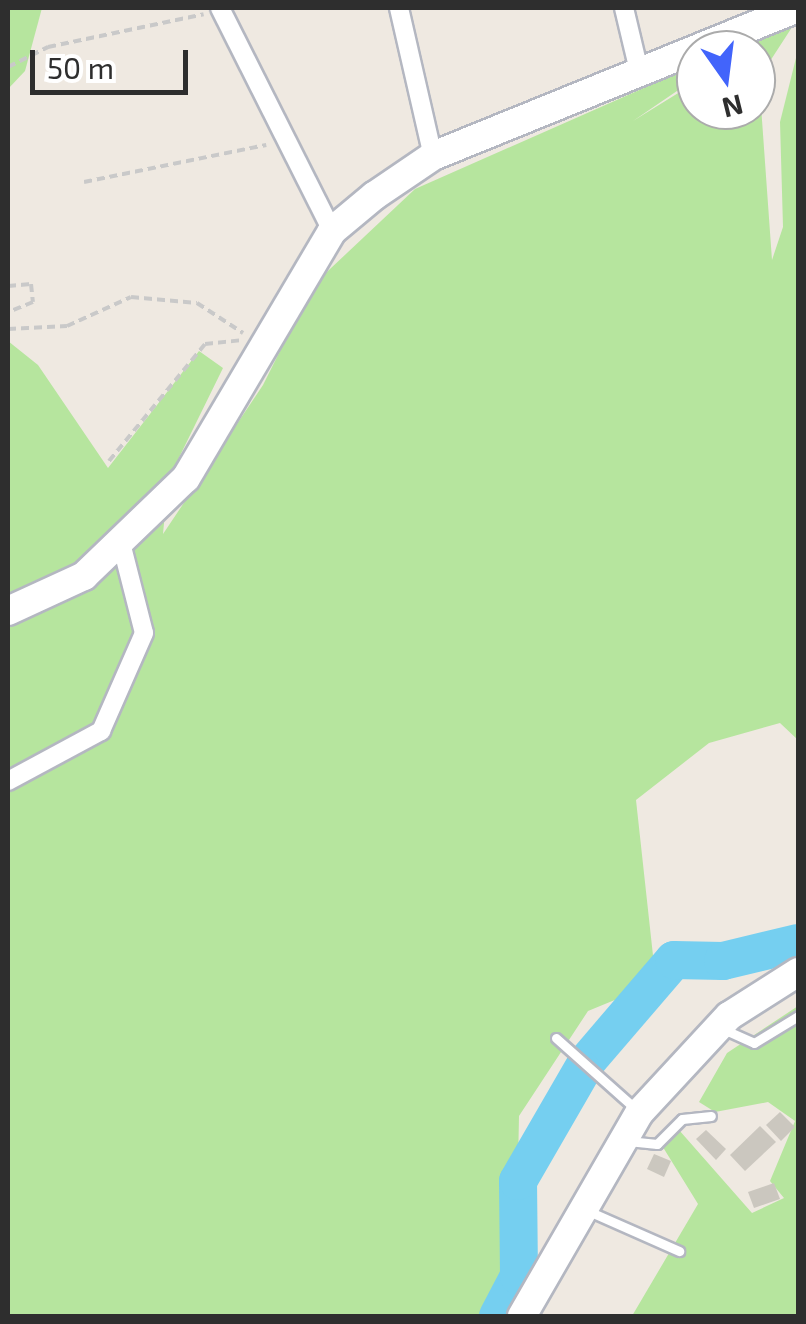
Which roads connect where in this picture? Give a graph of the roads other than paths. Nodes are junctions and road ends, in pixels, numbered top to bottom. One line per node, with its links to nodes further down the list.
1 (398, 8): 6 (street)
2 (624, 8): 5 (street)
3 (798, 8): 5 (street)
4 (220, 9): 7 (street)
5 (639, 71): 6 (street)
6 (433, 156): 7 (street)
7 (332, 231): 8 (street)
8 (122, 547): 9 (street); 10 (street)
9 (8, 612)
10 (8, 780)
11 (798, 972): 13 (street)
12 (798, 1016): 13 (lane)
13 (719, 1024): 15 (street)
14 (556, 1038): 15 (lane)
15 (640, 1112): 17 (street)
16 (711, 1116): 17 (lane)
17 (624, 1138): 18 (street)
18 (583, 1209): 19 (lane); 20 (street)
19 (679, 1251)
20 (522, 1316)

